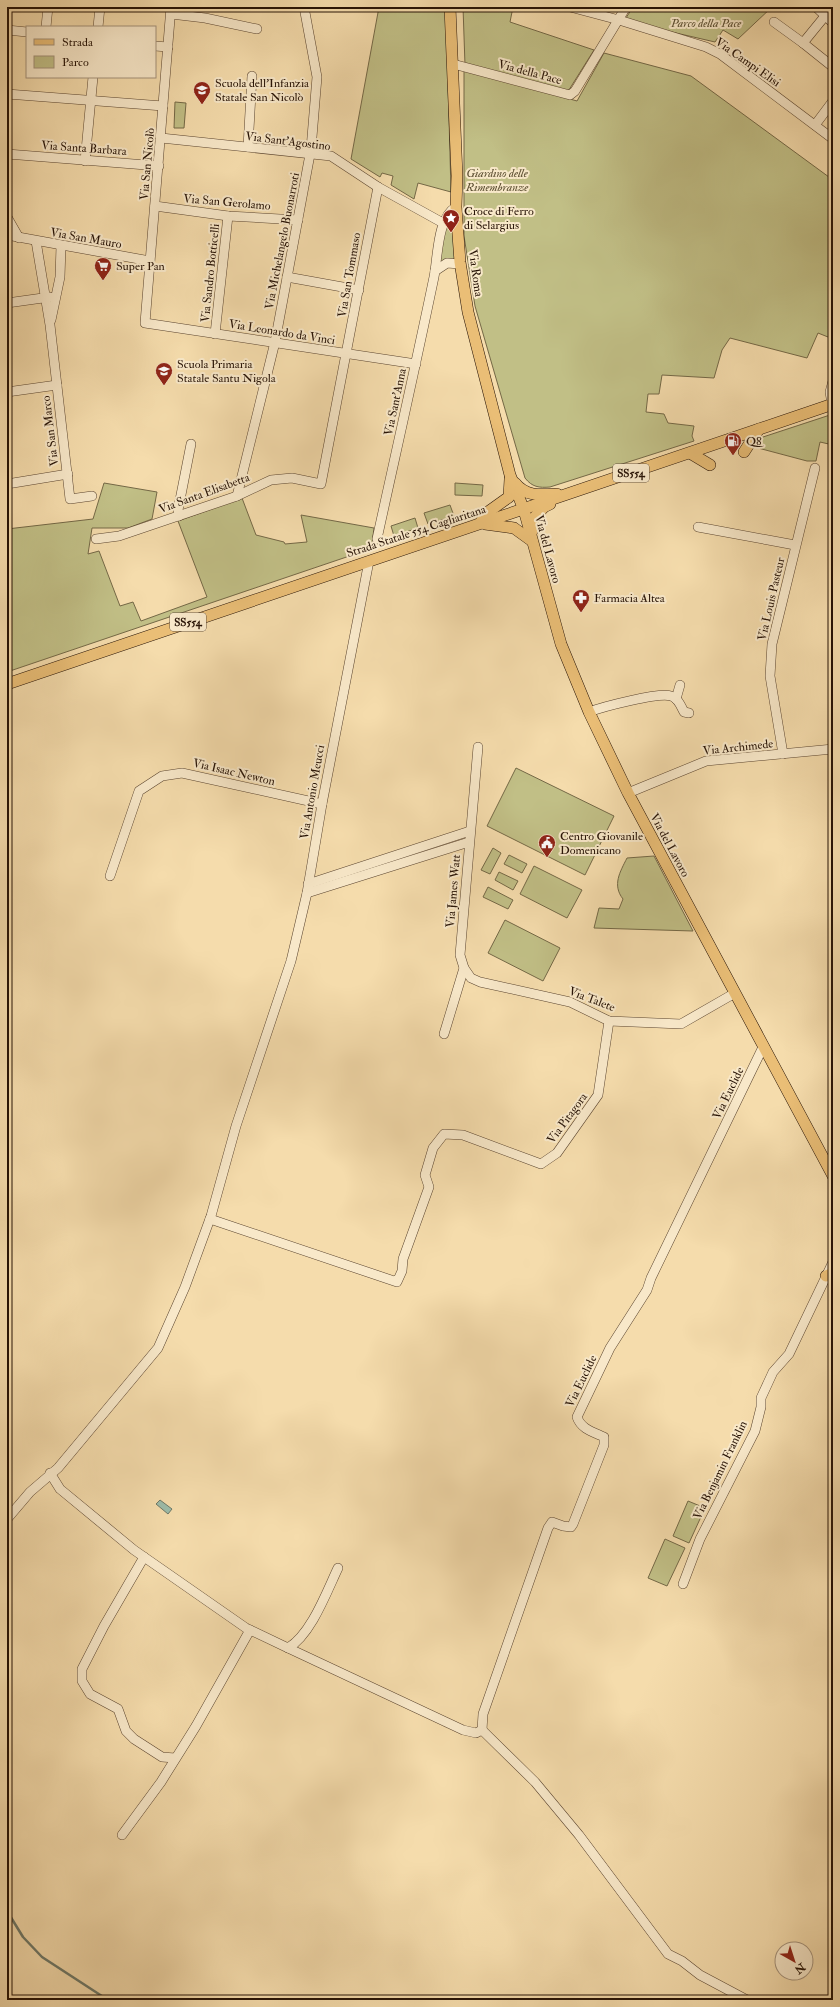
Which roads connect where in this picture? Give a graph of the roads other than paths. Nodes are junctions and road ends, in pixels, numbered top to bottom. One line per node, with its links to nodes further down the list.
1 (48, 7): 13 (street)
2 (100, 7): 14 (street)
3 (304, 7): 34 (street, Via Michelangelo Buonarroti)
4 (450, 7): 21 (main road, Via Roma)
5 (570, 7): 10 (street, Via Campi Elisi)
6 (626, 7): 10 (street, Via della Pace)
7 (816, 7): 9 (street)
8 (171, 11): 15 (street); 20 (street, Via San Nicolò)
9 (826, 16): 12 (street); 18 (street)
10 (619, 20): 21 (street, Via della Pace); 29 (street, Via Campi Elisi)
11 (774, 22): 18 (street)
12 (833, 23)
13 (46, 26)
14 (98, 26)
15 (257, 29)
16 (7, 30): 17 (street)
17 (26, 32)
18 (803, 43): 22 (street)
19 (156, 46): 20 (street)
20 (168, 47): 28 (street, Via San Nicolò)
21 (453, 64): 39 (main road, Via Roma)
22 (833, 67)
23 (252, 76): 32 (street)
24 (93, 78): 26 (street)
25 (7, 94): 26 (street)
26 (91, 100): 28 (street); 35 (street)
27 (833, 101): 29 (street)
28 (164, 106): 30 (street, Via San Nicolò)
29 (815, 126): 31 (street, Via Campi Elisi)
30 (161, 138): 32 (street, Via Sant'Agostino); 36 (street, Via San Nicolò)
31 (833, 139)
32 (248, 147): 34 (street, Via Sant'Agostino)
33 (7, 154): 35 (street, Via Santa Barbara)
34 (310, 154): 37 (street, Via Sant'Agostino); 42 (street, Via Michelangelo Buonarroti)
35 (85, 160): 36 (street, Via Santa Barbara)
36 (159, 166): 38 (street, Via San Nicolò)
37 (378, 187): 43 (street, Via Sant'Agostino); 52 (street, Via San Tommaso)
38 (155, 206): 40 (street, Via San Gerolamo); 48 (street, Via San Nicolò)
39 (452, 209): 43 (street, Via Sant'Anna); 49 (main road, Via Roma)
40 (228, 216): 42 (street, Via San Gerolamo); 58 (street, Via Sandro Botticelli)
41 (7, 217): 45 (street)
42 (298, 220): 51 (street, Via Michelangelo Buonarroti)
43 (443, 223): 50 (street, Via Sant'Anna)
44 (7, 235): 45 (street, Via San Mauro)
45 (19, 238): 46 (street, Via San Mauro)
46 (36, 241): 47 (street, Via San Mauro); 54 (street, Via San Marco)
47 (62, 246): 48 (street, Via San Mauro); 53 (street, Via San Marco)
48 (150, 261): 56 (street, Via San Nicolò)
49 (460, 264): 50 (street); 73 (main road, Via Roma)
50 (435, 271): 61 (street, Via Sant'Anna)
51 (287, 277): 52 (street); 59 (street, Via Michelangelo Buonarroti)
52 (359, 290): 60 (street, Via San Tommaso)
53 (56, 296): 54 (street); 57 (street, Via San Marco)
54 (45, 297): 55 (street); 57 (street, Via San Marco)
55 (7, 303)
56 (145, 323): 58 (street, Via Leonardo da Vinci)
57 (50, 325): 63 (street, Via San Marco)
58 (215, 334): 59 (street, Via Leonardo da Vinci)
59 (275, 342): 60 (street, Via Leonardo da Vinci); 78 (street, Via Michelangelo Buonarroti)
60 (347, 354): 61 (street, Via Leonardo da Vinci); 75 (street, Via San Tommaso)
61 (416, 364): 84 (street, Via Sant'Anna)
62 (833, 381): 65 (street)
63 (57, 385): 64 (street, Via San Marco); 72 (street, Via San Marco)
64 (7, 392)
65 (832, 404): 66 (main road, Strada Statale 554 Cagliaritana / SS554)
66 (758, 429): 68 (main road); 69 (main road, Strada Statale 554 Cagliaritana / SS554)
67 (191, 444): 80 (street)
68 (744, 452)
69 (690, 453): 70 (main road); 76 (main road, Strada Statale 554 Cagliaritana / SS554)
70 (710, 465)
71 (815, 468): 86 (street, Via Louis Pasteur)
72 (68, 474): 74 (street, Via San Marco); 77 (street, Via San Marco)
73 (510, 475): 76 (main road); 79 (main road, Via Roma); 81 (main road)
74 (7, 484)
75 (321, 484): 78 (street, Via Santa Elisabetta)
76 (572, 493): 79 (main road, Strada Statale 554 Cagliaritana / SS554); 85 (main road)
77 (92, 496)
78 (237, 496): 80 (street, Via Santa Elisabetta)
79 (524, 510): 81 (main road, Strada Statale 554 Cagliaritana / SS554); 85 (main road, Via del Lavoro)
80 (179, 516): 83 (street, Via Santa Elisabetta)
81 (480, 523): 85 (main road); 87 (main road, Strada Statale 554 Cagliaritana / SS554)
82 (698, 527): 86 (street, Via Louis Pasteur)
83 (96, 539)
84 (377, 539)
85 (532, 541): 91 (main road, Via del Lavoro)
86 (795, 545): 95 (street, Via Louis Pasteur)
87 (369, 560): 88 (main road, Strada Statale 554 Cagliaritana / SS554); 97 (street, Via Antonio Meucci)
88 (7, 684)
89 (680, 685): 90 (street)
90 (676, 699): 91 (street); 92 (street)
91 (589, 712): 96 (main road, Via del Lavoro)
92 (689, 713)
93 (478, 747): 98 (street, Via James Watt)
94 (833, 749): 95 (street, Via Archimede)
95 (783, 754): 96 (street, Via Archimede)
96 (628, 793): 104 (main road, Via del Lavoro)
97 (322, 804): 101 (street, Via Isaac Newton); 102 (street, Via Antonio Meucci)
98 (470, 831): 99 (street, Via James Watt); 100 (street)
99 (469, 842): 100 (street); 103 (street, Via James Watt)
100 (389, 862): 102 (street)
101 (110, 876)
102 (307, 889): 109 (street, Via Antonio Meucci)
103 (464, 968): 105 (street, Via Talete); 106 (street, Via James Watt)
104 (735, 993): 105 (street, Via Talete); 107 (main road, Via del Lavoro)
105 (609, 1021): 109 (street, Via Pitagora)
106 (444, 1034)
107 (763, 1047): 108 (main road, Via del Lavoro); 119 (street, Via Euclide)
108 (833, 1176)
109 (210, 1219): 112 (street, Via Antonio Meucci)
110 (833, 1262): 111 (street, Via Benjamin Franklin)
111 (831, 1275): 116 (street, Via Benjamin Franklin)
112 (50, 1473): 113 (street, Via Antonio Meucci); 114 (street)
113 (7, 1519)
114 (144, 1557): 117 (street); 120 (street)
115 (338, 1568): 118 (street)
116 (683, 1584)
117 (250, 1630): 118 (street); 120 (street)
118 (288, 1648): 119 (street)
119 (482, 1730): 122 (street)
120 (175, 1758): 121 (street)
121 (122, 1834)
122 (746, 2000)

